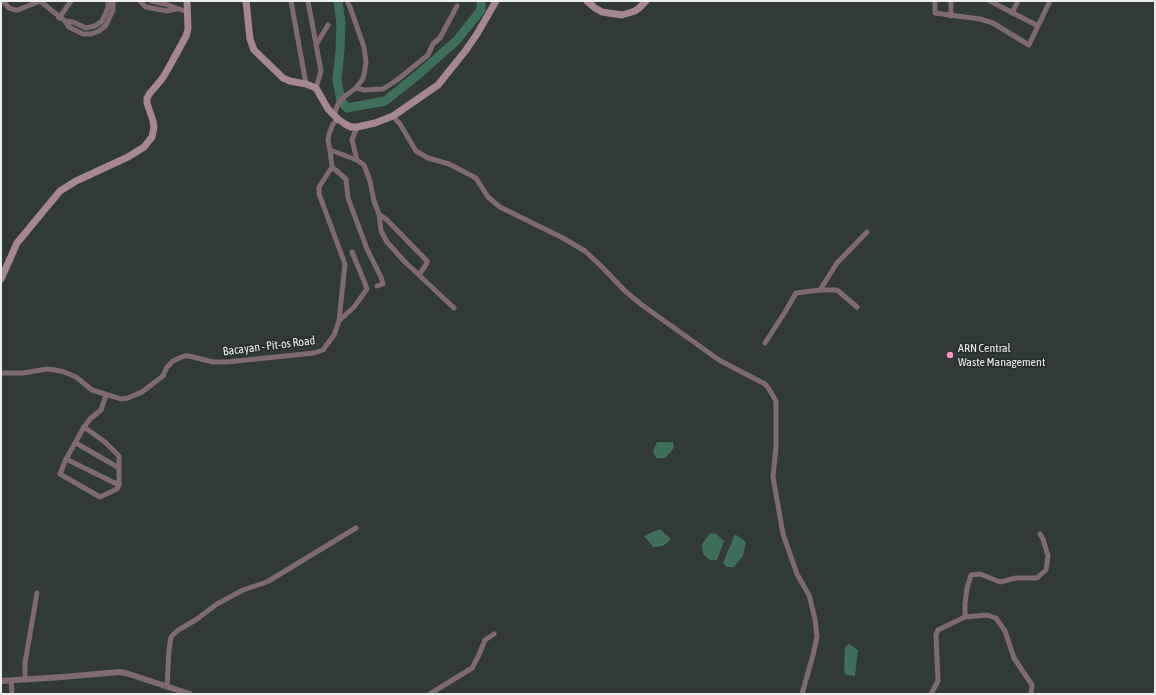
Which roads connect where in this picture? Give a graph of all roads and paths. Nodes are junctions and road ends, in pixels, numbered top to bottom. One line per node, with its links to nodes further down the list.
1 (3, 1): 26 (street)
2 (71, 1): 26 (street)
3 (108, 1): 27 (street)
4 (113, 1): 27 (street)
5 (140, 1): 20 (street)
6 (151, 1): 22 (street)
7 (187, 1): 23 (main road)
8 (246, 1): 31 (main road)
9 (291, 1): 31 (street)
10 (308, 1): 30 (street)
11 (347, 1): 33 (street)
12 (496, 1): 34 (main road)
13 (587, 1): 14 (main road)
14 (646, 1)
15 (935, 1): 25 (street)
16 (951, 1): 25 (street)
17 (990, 1): 24 (street)
18 (1018, 1): 24 (street)
19 (1050, 1): 29 (street)
20 (147, 4): 22 (street)
21 (458, 6): 33 (street)
22 (176, 9): 23 (street)
23 (187, 12): 44 (main road)
24 (1012, 13): 29 (street)
25 (951, 16): 29 (street)
26 (59, 18): 27 (street)
27 (65, 21)
28 (328, 25): 30 (street)
29 (1038, 26)
30 (316, 45): 32 (street)
31 (306, 84): 32 (main road)
32 (316, 88): 35 (main road)
33 (356, 88): 35 (street)
34 (393, 116): 36 (main road); 70 (street)
35 (336, 117): 36 (main road); 37 (street)
36 (357, 127): 38 (street)
37 (330, 150): 38 (street); 39 (street)
38 (357, 160): 40 (street)
39 (332, 167): 45 (street); 49 (street)
40 (380, 214): 43 (street); 43 (street)
41 (866, 232): 46 (street)
42 (352, 252): 49 (street)
43 (419, 275): 48 (street)
44 (1, 279)
45 (377, 286)
46 (820, 290): 47 (street); 50 (street)
47 (857, 307)
48 (454, 308)
49 (339, 321): 52 (street, Bacayan - Pit-os Road)
50 (765, 344)
51 (1, 372): 52 (street, Bacayan - Pit-os Road)
52 (106, 395): 53 (street)
53 (84, 427): 54 (street); 56 (street)
54 (76, 443): 55 (street); 56 (street)
55 (66, 459): 57 (street); 57 (street)
56 (119, 468): 57 (street)
57 (118, 485)
58 (356, 528): 66 (street)
59 (1040, 534): 61 (street)
60 (37, 593): 63 (street)
61 (965, 617): 71 (street); 72 (street)
62 (494, 634): 69 (street)
63 (25, 679): 65 (street); 66 (street)
64 (1, 681): 65 (street)
65 (11, 681): 67 (street)
66 (167, 686): 68 (street)
67 (12, 694)
68 (190, 694)
69 (430, 694)
70 (802, 694)
71 (931, 694)
72 (1031, 694)

